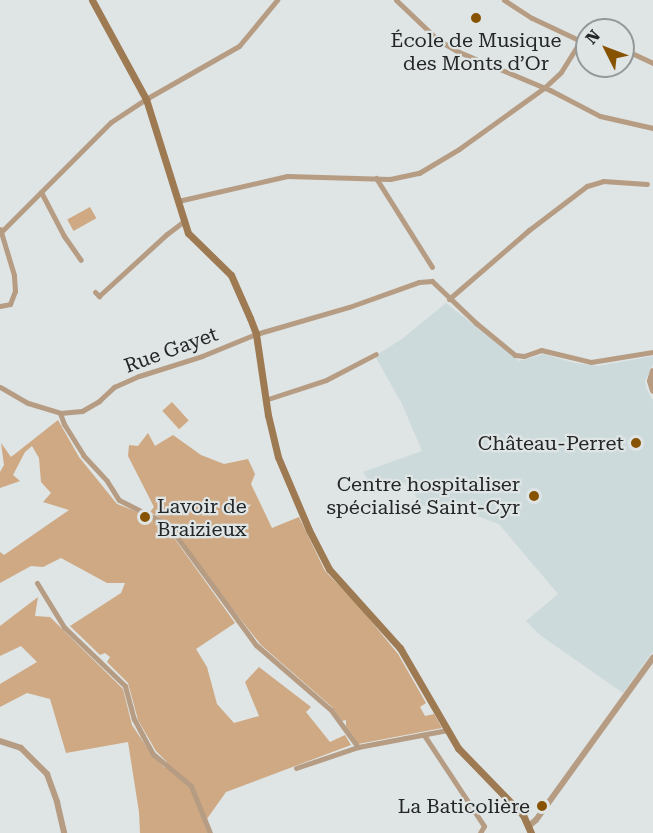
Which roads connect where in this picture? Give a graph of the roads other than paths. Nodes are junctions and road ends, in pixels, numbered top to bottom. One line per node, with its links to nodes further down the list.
1 (92, 0): 10 (main road)
2 (277, 0): 10 (street)
3 (396, 0): 9 (street)
4 (504, 0): 5 (street)
5 (575, 40)
6 (575, 50): 9 (street)
7 (635, 55): 8 (street)
8 (653, 63)
9 (544, 88): 11 (street); 12 (street)
10 (146, 99): 14 (street); 15 (main road)
11 (653, 128)
12 (376, 178): 15 (street); 19 (street)
13 (647, 183): 21 (street)
14 (41, 192): 17 (street); 18 (street)
15 (178, 201): 16 (main road)
16 (184, 221): 20 (street); 23 (main road)
17 (1, 234): 22 (street)
18 (81, 260)
19 (432, 267)
20 (96, 292)
21 (449, 299): 23 (street, Rue Gayet); 24 (street)
22 (0, 306)
23 (256, 334): 29 (main road); 30 (street, Rue Gayet)
24 (653, 352)
25 (376, 354): 29 (street)
26 (653, 371): 28 (street)
27 (0, 387): 30 (street, Rue Gayet)
28 (653, 391)
29 (266, 400): 33 (main road)
30 (60, 413): 36 (street)
31 (37, 583): 40 (street)
32 (653, 658): 38 (street)
33 (447, 730): 34 (street); 38 (main road)
34 (424, 735): 36 (street); 41 (street)
35 (0, 741): 39 (street)
36 (358, 747): 37 (street)
37 (296, 768)
38 (530, 829)
39 (64, 833)
40 (210, 833)
41 (480, 833)

